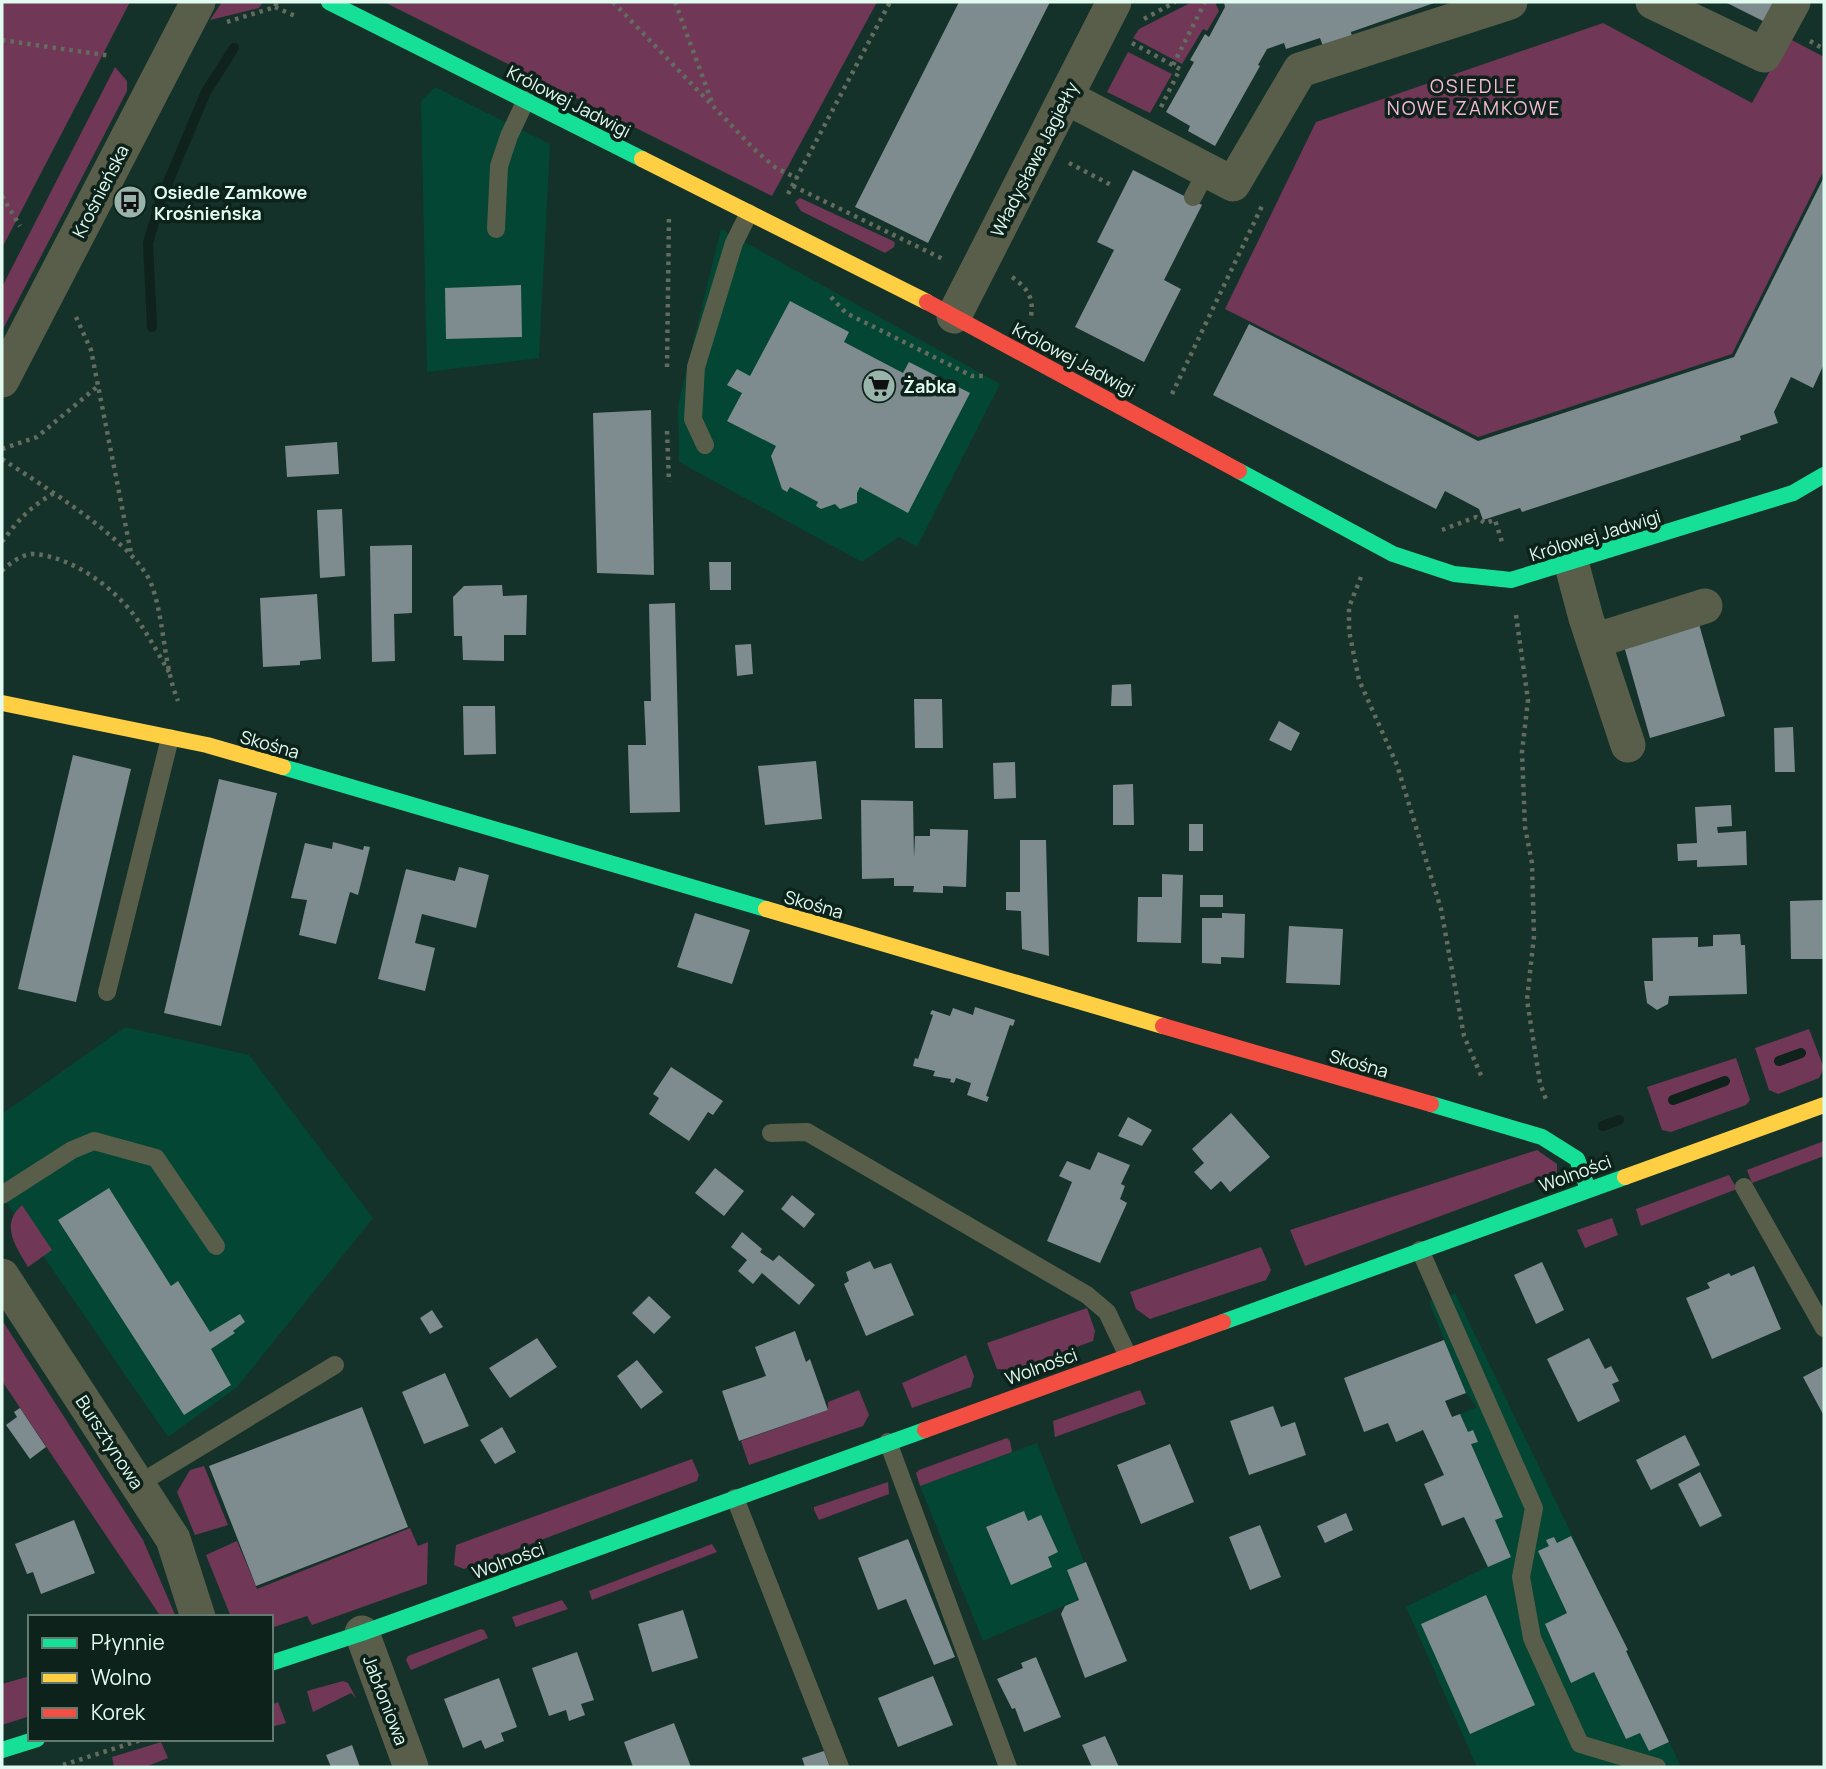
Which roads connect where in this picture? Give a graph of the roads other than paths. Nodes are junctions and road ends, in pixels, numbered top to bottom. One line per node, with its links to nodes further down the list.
1 (330, 2): 8 (street, Królowej Jadwigi)
2 (1510, 2): 7 (street)
3 (1653, 2): 4 (street)
4 (1793, 2)
5 (211, 12): 12 (street, Krośnieńska)
6 (1127, 12): 7 (street, Władysława Jagiełły)
7 (1066, 97): 11 (street, Władysława Jagiełły)
8 (526, 100): 9 (street, Królowej Jadwigi); 10 (lane)
9 (749, 213): 11 (street, Królowej Jadwigi); 13 (lane)
10 (496, 229)
11 (954, 316): 15 (street, Królowej Jadwigi)
12 (2, 380)
13 (705, 445)
14 (1824, 475): 15 (street, Królowej Jadwigi)
15 (1570, 562): 17 (street)
16 (1704, 606): 17 (street)
17 (1594, 641): 20 (street)
18 (2, 703): 19 (street, Skośna)
19 (170, 738): 21 (lane); 25 (street, Skośna)
20 (1628, 745)
21 (107, 992)
22 (1824, 1105): 25 (street, Wolności)
23 (771, 1133): 31 (lane)
24 (1744, 1187): 30 (lane)
25 (1588, 1189): 28 (street, Wolności)
26 (2, 1195): 27 (lane)
27 (216, 1246)
28 (1420, 1250): 31 (street, Wolności); 44 (lane)
29 (2, 1276): 34 (street, Bursztynowa)
30 (1824, 1328)
31 (1128, 1356): 33 (street, Wolności)
32 (335, 1365): 34 (lane)
33 (888, 1442): 35 (street, Wolności); 43 (lane)
34 (137, 1485): 36 (street, Bursztynowa)
35 (736, 1498): 37 (street, Wolności); 42 (lane)
36 (197, 1615)
37 (362, 1633): 38 (street, Wolności); 41 (street, Jabłoniowa)
38 (273, 1662)
39 (31, 1741): 40 (street)
40 (2, 1750)
41 (411, 1767)
42 (840, 1767)
43 (1009, 1767)
44 (1657, 1767)

